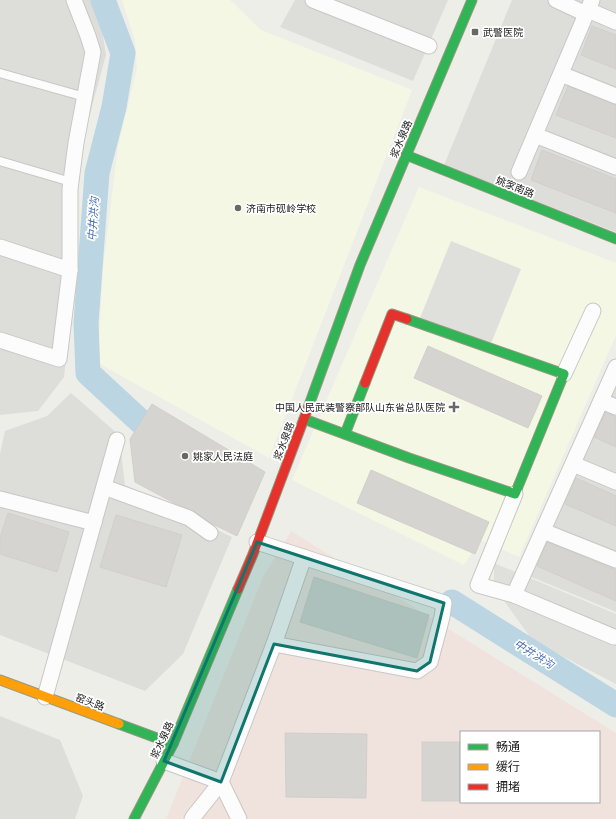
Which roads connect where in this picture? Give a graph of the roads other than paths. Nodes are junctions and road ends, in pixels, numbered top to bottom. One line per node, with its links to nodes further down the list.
1 (313, 0): 7 (street)
2 (472, 0): 13 (main road, 浆水泉路)
3 (556, 0): 5 (street)
4 (72, 1): 11 (street)
5 (589, 8): 6 (street); 9 (street)
6 (616, 22)
7 (428, 46)
8 (0, 73): 11 (lane)
9 (561, 74): 10 (street); 12 (street)
10 (616, 96)
11 (85, 97): 17 (street)
12 (535, 134): 15 (street); 16 (street)
13 (406, 155): 18 (main road, 姚家南路); 27 (main road, 浆水泉路)
14 (0, 161): 17 (lane)
15 (616, 167)
16 (519, 172)
17 (71, 182): 20 (street)
18 (616, 239)
19 (0, 248): 20 (street)
20 (70, 270): 22 (street)
21 (593, 311): 24 (street)
22 (0, 340)
23 (616, 367): 25 (street)
24 (564, 374): 28 (main road); 33 (main road)
25 (601, 401): 26 (street); 30 (street)
26 (616, 407)
27 (304, 419): 28 (main road); 38 (main road, 浆水泉路)
28 (345, 434): 33 (main road)
29 (117, 440): 32 (street)
30 (573, 464): 31 (street); 36 (street)
31 (616, 482)
32 (104, 486): 35 (street); 37 (street)
33 (515, 494): 41 (street)
34 (0, 499): 35 (street)
35 (94, 523): 45 (street)
36 (543, 531): 40 (street); 41 (street)
37 (210, 533)
38 (257, 542): 39 (street); 46 (main road, 浆水泉路)
39 (304, 557): 43 (street); 43 (street)
40 (616, 560)
41 (514, 595): 42 (street)
42 (614, 637)
43 (274, 644): 48 (street)
44 (0, 680): 45 (main road, 窑头路)
45 (45, 696): 46 (main road, 窑头路)
46 (173, 744): 47 (main road, 浆水泉路)
47 (164, 761): 48 (street); 49 (main road, 浆水泉路)
48 (221, 782): 50 (street); 51 (street)
49 (134, 819)
50 (192, 819)
51 (239, 819)

